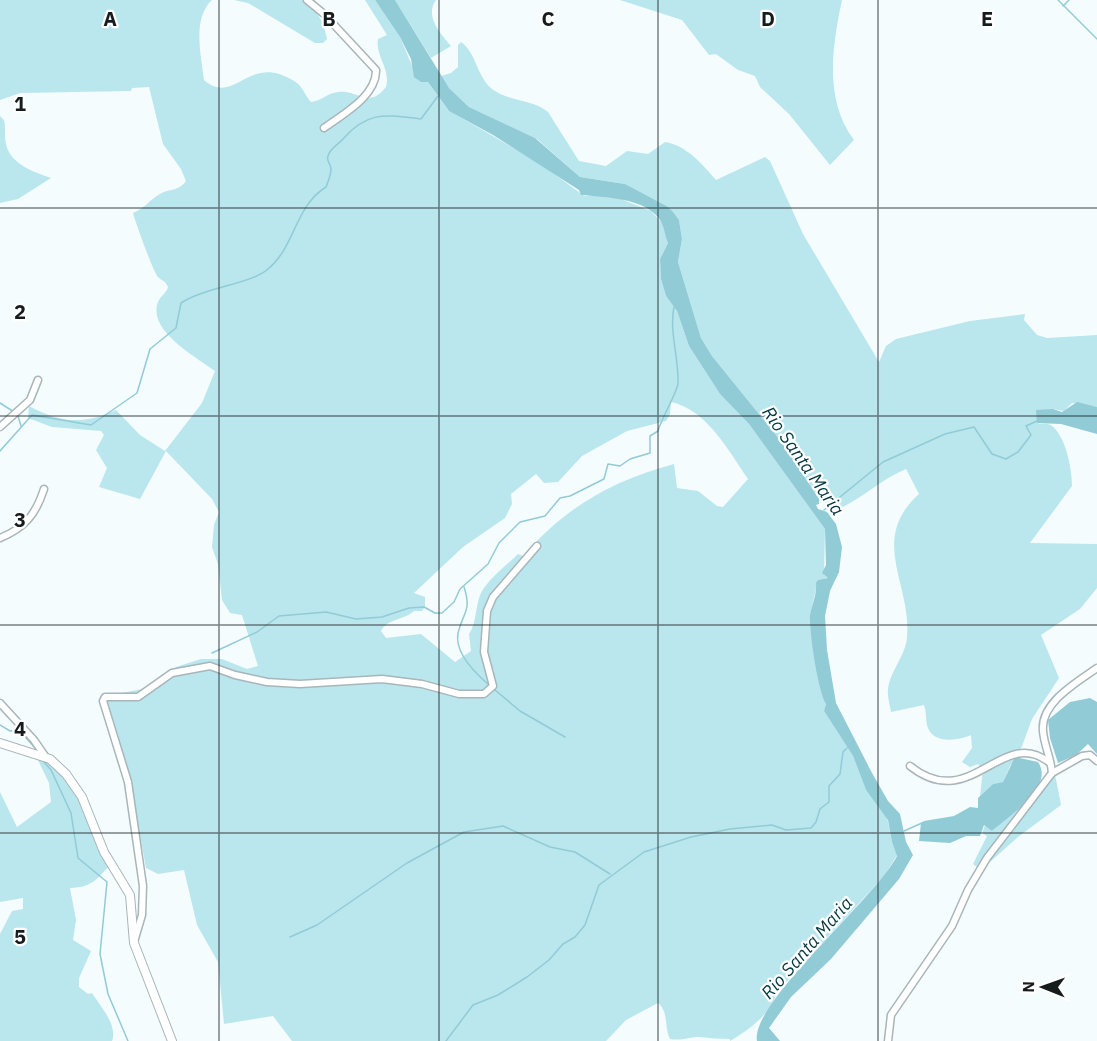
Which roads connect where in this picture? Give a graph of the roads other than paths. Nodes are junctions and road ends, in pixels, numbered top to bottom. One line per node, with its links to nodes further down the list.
1 (307, 0): 2 (street)
2 (324, 128)
3 (38, 380): 4 (street)
4 (0, 427)
5 (44, 489): 6 (street)
6 (0, 538)
7 (537, 546): 16 (street)
8 (1097, 668): 13 (street)
9 (0, 704): 11 (street)
10 (0, 743): 11 (street)
11 (45, 756): 16 (street)
12 (1097, 761): 15 (street)
13 (1050, 763): 14 (street); 15 (street)
14 (910, 766)
15 (1052, 773): 18 (street)
16 (134, 943): 17 (street)
17 (172, 1041)
18 (888, 1041)

